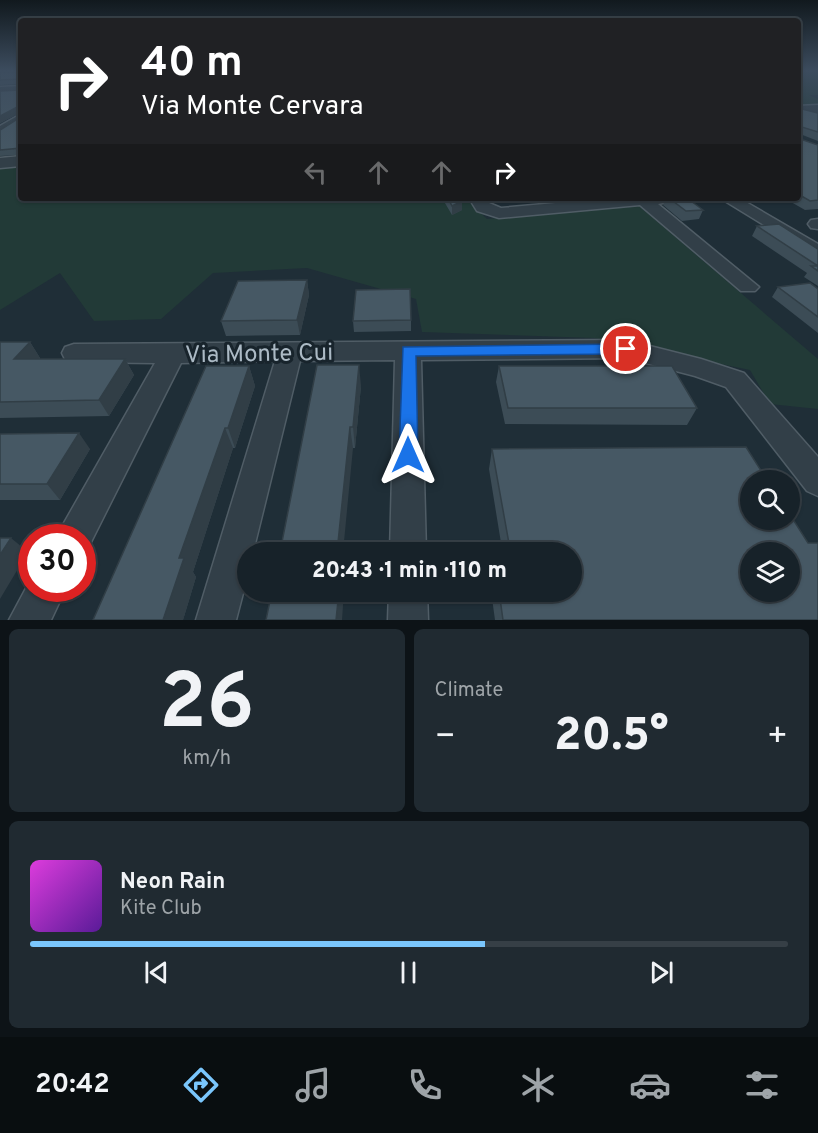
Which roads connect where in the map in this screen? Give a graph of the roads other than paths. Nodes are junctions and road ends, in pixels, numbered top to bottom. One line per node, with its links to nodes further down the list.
1 (801, 110): 2 (street)
2 (818, 110)
3 (801, 111): 4 (street)
4 (818, 116)
5 (18, 119): 6 (street)
6 (0, 132)
7 (18, 161): 8 (street)
8 (0, 163)
9 (479, 201): 10 (street)
10 (622, 201)
11 (644, 201): 14 (street)
12 (733, 201): 13 (street)
13 (818, 252)
14 (748, 287)
15 (408, 351): 17 (street, Via Monte Cui); 19 (street, Via Monte Cui); 21 (street)
16 (74, 352): 18 (street, Via Monte Cui)
17 (290, 352): 18 (street, Via Monte Cui); 25 (street)
18 (173, 354): 20 (street, Via Monte Cui)
19 (818, 481)
20 (81, 524)
21 (408, 542)
22 (39, 602): 24 (street)
23 (408, 602): 26 (street)
24 (29, 620)
25 (216, 620)
26 (408, 620)

